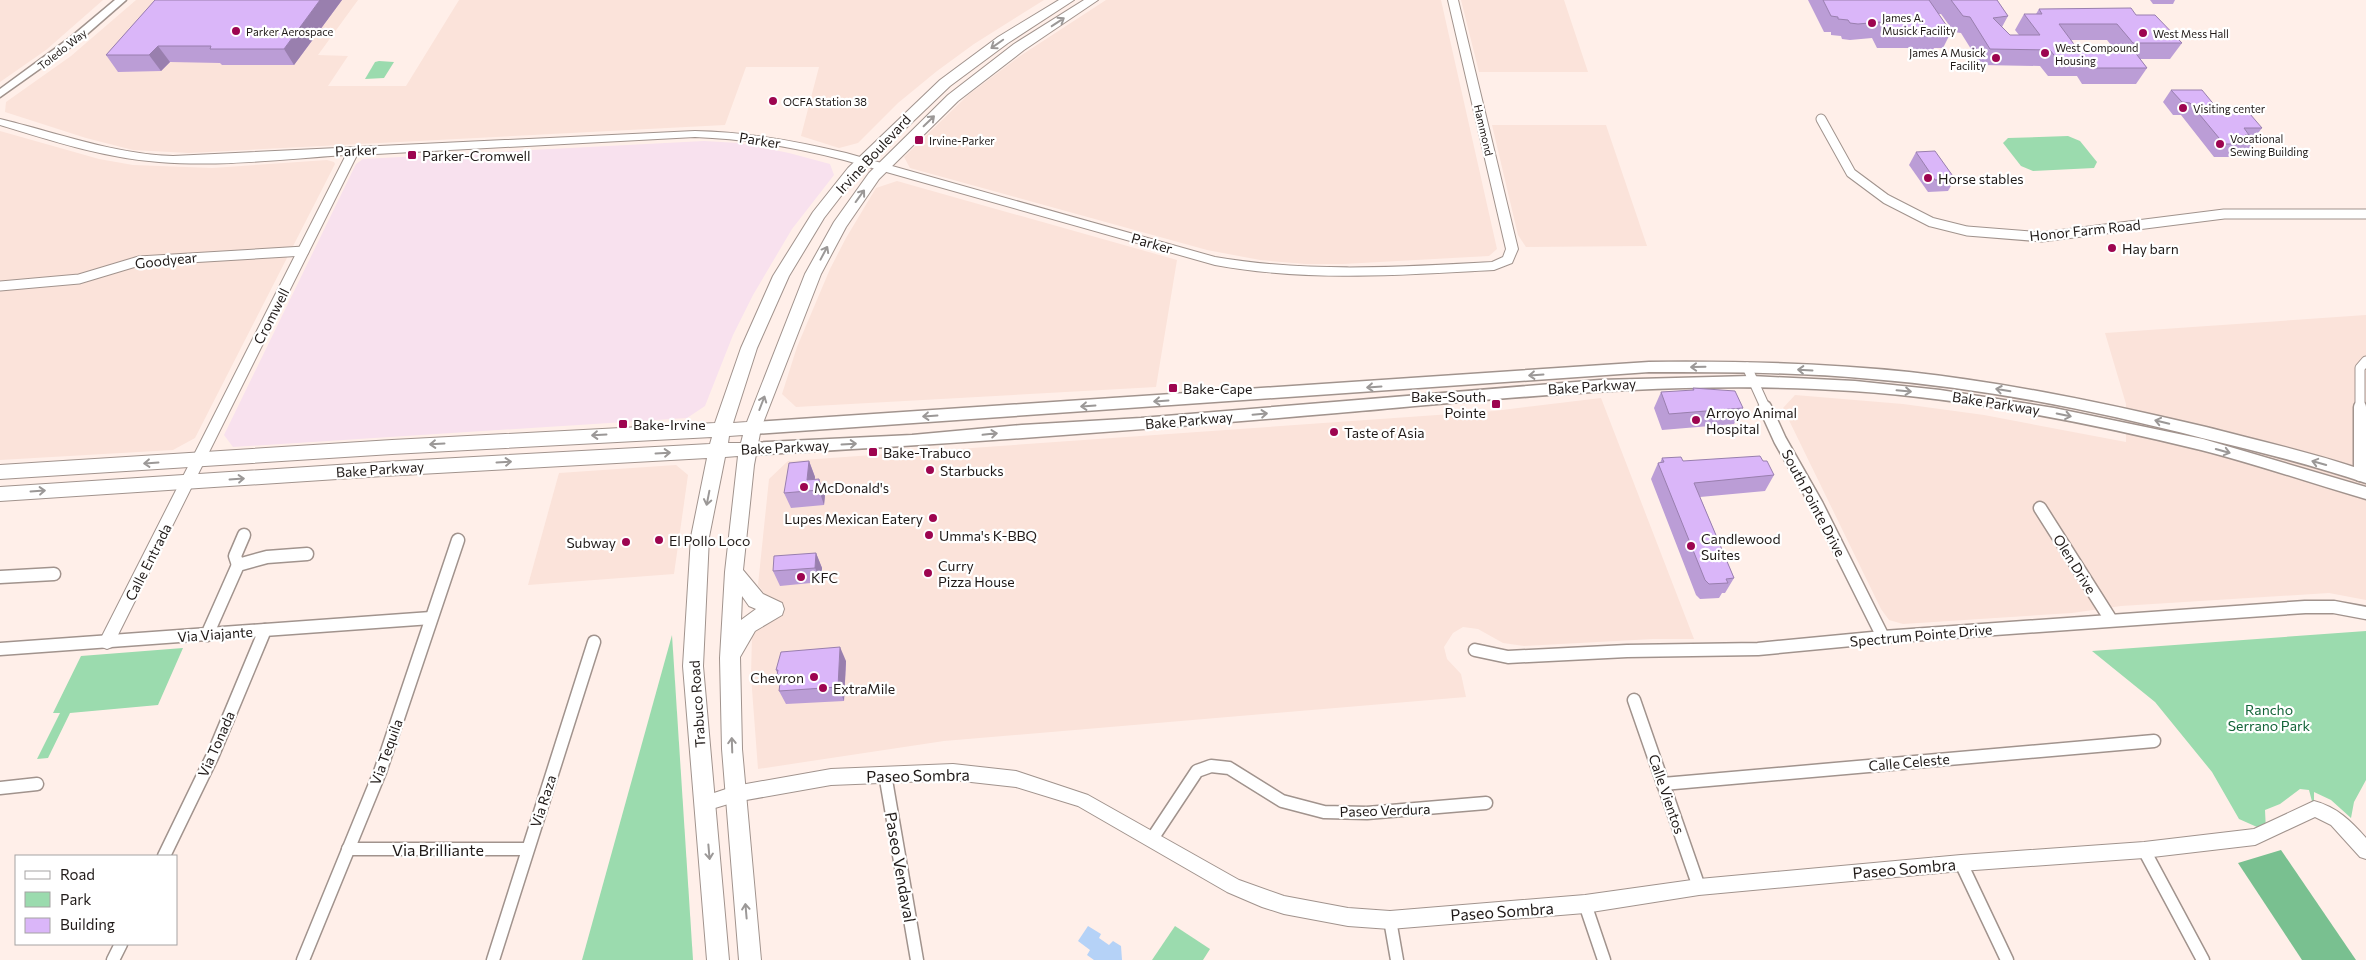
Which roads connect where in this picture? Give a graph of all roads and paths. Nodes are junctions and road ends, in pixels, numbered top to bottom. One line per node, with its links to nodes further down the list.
1 (121, 0): 5 (main road, Toledo Way)
2 (1068, 0): 9 (main road, Irvine Boulevard, one-way to 9)
3 (1092, 0): 10 (main road, Irvine Boulevard, one-way to 3)
4 (1453, 0): 13 (street, Hammond)
5 (0, 94)
6 (1821, 119): 11 (street, Honor Farm Road)
7 (0, 122): 8 (street, Parker)
8 (354, 150): 9 (street, Parker); 12 (street, Cromwell)
9 (861, 162): 10 (street, Parker); 18 (main road, Irvine Boulevard)
10 (882, 168): 13 (street, Parker); 17 (main road, Irvine Boulevard, one-way to 10)
11 (2366, 214)
12 (304, 251): 14 (street, Goodyear); 21 (street, Cromwell)
13 (1508, 260)
14 (0, 286)
15 (2366, 361): 23 (street)
16 (1749, 374): 17 (main road, Bake Parkway, one-way to 17); 19 (main road, Bake Parkway, one-way to 16); 23 (main road, Bake Parkway, one-way to 16); 25 (main road, Bake Parkway, one-way to 25); 40 (street, South Pointe Drive)
17 (753, 428): 18 (main road, Bake Parkway); 19 (main road, Irvine Boulevard)
18 (722, 429): 20 (main road, Irvine Boulevard); 21 (main road, Bake Parkway, one-way to 21)
19 (748, 449): 20 (main road, Bake Parkway); 32 (main road)
20 (718, 450): 24 (main road, Bake Parkway, one-way to 20); 53 (main road, Trabuco Road, one-way to 53)
21 (199, 460): 22 (main road, Bake Parkway, one-way to 22); 24 (street, Cromwell)
22 (0, 472)
23 (2363, 476)
24 (188, 482): 26 (main road, Bake Parkway, one-way to 24); 41 (street, Calle Entrada)
25 (2366, 493)
26 (0, 494)
27 (2040, 508): 37 (street, Olen Drive)
28 (244, 535): 31 (street)
29 (458, 540): 36 (street, Via Tequila)
30 (307, 554): 31 (street)
31 (238, 565): 39 (street)
32 (734, 572): 45 (main road); 45 (main road)
33 (54, 574): 34 (street)
34 (0, 577)
35 (2366, 613): 37 (street, Spectrum Pointe Drive)
36 (431, 618): 38 (street, Via Viajante); 56 (street, Via Tequila)
37 (2111, 620): 40 (street, Spectrum Pointe Drive)
38 (265, 630): 39 (street, Via Viajante); 60 (street, Via Tonada)
39 (207, 635): 41 (street, Via Viajante)
40 (1883, 637): 44 (street, Spectrum Pointe Drive)
41 (107, 642): 43 (street, Via Viajante)
42 (594, 642): 57 (street, Via Raza)
43 (0, 649)
44 (1475, 650)
45 (730, 658): 52 (main road, one-way to 45)
46 (1634, 700): 50 (street, Calle Vientos)
47 (2154, 741): 50 (street, Calle Celeste)
48 (885, 774): 52 (street, Paseo Sombra); 55 (street, Paseo Sombra); 71 (street, Paseo Vendaval)
49 (37, 784): 51 (street)
50 (1663, 784): 62 (street, Calle Vientos)
51 (0, 788)
52 (736, 794): 53 (street, Paseo Sombra); 70 (main road, one-way to 52)
53 (705, 803): 69 (main road, Trabuco Road, one-way to 69)
54 (1486, 803): 55 (street, Paseo Verdura)
55 (1152, 839): 64 (street, Paseo Sombra)
56 (348, 849): 57 (street, Via Brilliante); 67 (street, Via Tequila)
57 (527, 849): 68 (street, Via Raza)
58 (2144, 850): 59 (street, Paseo Sombra); 61 (street, Paseo Sombra); 75 (street)
59 (2366, 851)
60 (164, 855)
61 (1961, 863): 62 (street, Paseo Sombra); 74 (street)
62 (1699, 887): 63 (street, Paseo Sombra)
63 (1585, 904): 64 (street, Paseo Sombra); 73 (street)
64 (1390, 920): 72 (street)
65 (120, 945): 66 (street)
66 (113, 960)
67 (303, 960)
68 (493, 960)
69 (718, 960)
70 (750, 960)
71 (917, 960)
72 (1397, 960)
73 (1604, 960)
74 (2007, 960)
75 (2203, 960)

